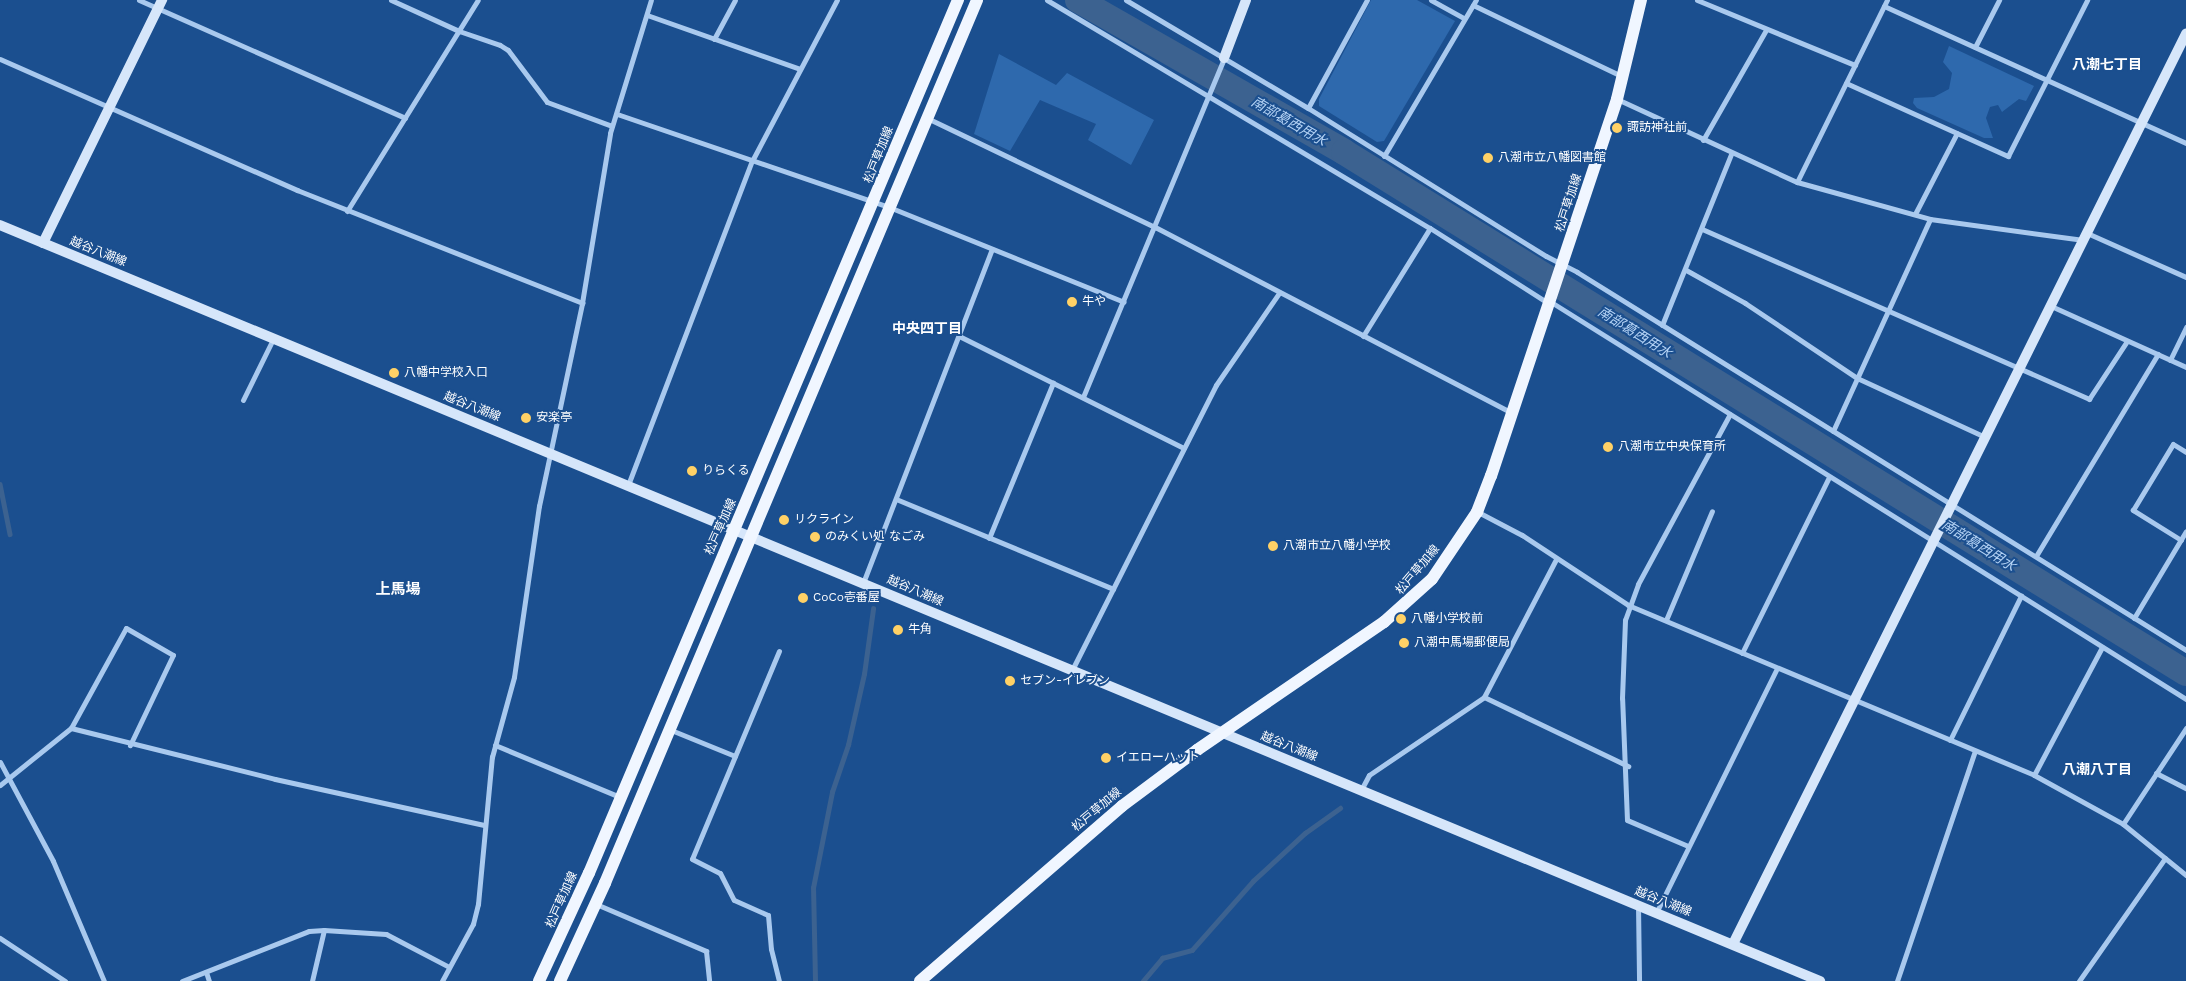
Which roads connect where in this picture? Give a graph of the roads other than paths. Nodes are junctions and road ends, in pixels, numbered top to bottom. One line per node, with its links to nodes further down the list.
1 (139, 0): 20 (street)
2 (391, 0): 25 (street)
3 (478, 0): 25 (street)
4 (651, 0): 22 (street)
5 (735, 0): 27 (street)
6 (836, 0): 32 (street)
7 (958, 0): 52 (main road, 松戸草加線)
8 (977, 0): 42 (main road)
9 (1047, 0): 36 (street)
10 (1127, 0): 29 (street)
11 (1246, 0): 29 (main road)
12 (1367, 0): 39 (street)
13 (1431, 0): 23 (street)
14 (1641, 0): 33 (main road, 松戸草加線)
15 (1697, 0): 24 (street)
16 (1887, 0): 21 (street)
17 (1999, 0): 28 (street)
18 (2086, 0): 34 (street)
19 (1475, 2): 23 (street); 33 (street)
20 (160, 4): 38 (main road); 41 (street)
21 (1884, 6): 28 (street); 31 (street)
22 (646, 15): 27 (street); 40 (street)
23 (1464, 18): 49 (street)
24 (1766, 30): 31 (street); 46 (street)
25 (459, 31): 41 (street); 44 (street)
26 (2186, 34): 43 (main road)
27 (714, 39): 32 (street)
28 (1975, 46): 34 (street)
29 (1224, 58): 36 (street); 39 (street)
30 (0, 59): 38 (street)
31 (1855, 65): 35 (street)
32 (800, 69): 50 (street)
33 (1624, 77): 37 (main road, 松戸草加線)
34 (2046, 79): 43 (street); 45 (street)
35 (1846, 83): 45 (street); 51 (street)
36 (1209, 96): 58 (street); 59 (street)
37 (1617, 99): 46 (street); 64 (main road, 松戸草加線)
38 (109, 107): 54 (street); 62 (main road)
39 (1308, 108): 49 (street)
40 (617, 114): 44 (street); 50 (street)
41 (405, 118): 54 (street)
42 (926, 118): 53 (main road); 58 (street)
43 (2141, 124): 47 (street); 61 (main road)
44 (612, 126): 70 (street)
45 (1957, 133): 55 (street)
46 (1703, 140): 48 (street)
47 (2186, 143)
48 (1731, 154): 51 (street); 60 (street)
49 (1384, 156): 64 (street)
50 (752, 161): 52 (street); 95 (street)
51 (1797, 182): 55 (street)
52 (874, 202): 53 (street); 100 (main road, 松戸草加線)
53 (889, 206): 63 (street); 102 (main road)
54 (348, 211): 70 (street)
55 (1915, 214): 56 (street)
56 (1930, 219): 61 (street); 72 (street)
57 (0, 225): 62 (main road, 越谷八潮線)
58 (1155, 227): 67 (street); 69 (street)
59 (1430, 228): 68 (street); 76 (street)
60 (1702, 229): 65 (street); 72 (street)
61 (2086, 237): 66 (street); 71 (main road)
62 (43, 243): 77 (main road, 越谷八潮線)
63 (992, 249): 69 (street); 75 (street)
64 (1562, 267): 68 (main road, 松戸草加線); 73 (street)
65 (1686, 270): 73 (street); 83 (street)
66 (2186, 277)
67 (1279, 293): 76 (street); 91 (street)
68 (1551, 301): 87 (main road, 松戸草加線); 88 (street)
69 (1124, 302): 85 (street)
70 (582, 303): 93 (street)
71 (2051, 306): 78 (street); 82 (main road)
72 (1887, 310): 82 (street); 83 (street)
73 (1662, 324): 89 (street)
74 (2186, 327): 80 (street)
75 (958, 336): 84 (street); 96 (street)
76 (1363, 336): 87 (street)
77 (274, 338): 86 (street); 93 (main road, 越谷八潮線)
78 (2127, 341): 79 (street); 82 (street)
79 (2158, 354): 80 (street); 106 (street)
80 (2170, 360): 81 (street)
81 (2186, 367)
82 (2020, 368): 90 (main road)
83 (1857, 378): 89 (street); 90 (street)
84 (1054, 383): 85 (street); 103 (street)
85 (1083, 397): 91 (street)
86 (243, 400)
87 (1514, 414): 99 (main road, 松戸草加線)
88 (1730, 414): 94 (street); 111 (street)
89 (1833, 431): 97 (street)
90 (1986, 437): 97 (main road)
91 (1184, 448): 109 (street)
92 (2186, 452): 104 (street)
93 (552, 453): 95 (main road, 越谷八潮線); 129 (street)
94 (1829, 477): 105 (street); 117 (street)
95 (628, 486): 100 (main road, 越谷八潮線)
96 (896, 499): 103 (street); 108 (street)
97 (1952, 505): 105 (main road); 106 (street)
98 (1712, 511): 113 (street)
99 (1477, 512): 107 (street); 126 (main road, 松戸草加線)
100 (735, 529): 102 (main road, 越谷八潮線); 140 (main road, 松戸草加線)
101 (2186, 531): 104 (street)
102 (752, 536): 108 (main road, 越谷八潮線); 125 (main road)
103 (989, 538): 109 (street)
104 (2180, 540): 112 (street)
105 (1934, 542): 110 (street); 122 (main road)
106 (2036, 556): 112 (street)
107 (1556, 559): 111 (street); 120 (street)
108 (863, 583): 119 (main road, 越谷八潮線)
109 (1113, 589): 119 (street)
110 (2021, 596): 114 (street); 127 (street)
111 (1628, 605): 113 (street); 133 (street)
112 (2134, 618): 115 (street)
113 (1666, 620): 117 (street)
114 (2102, 647): 121 (street); 135 (street)
115 (2186, 650)
116 (778, 651): 131 (street)
117 (1742, 653): 118 (street)
118 (1777, 668): 122 (street); 143 (street)
119 (1072, 671): 126 (main road, 越谷八潮線)
120 (1484, 697): 133 (street); 139 (street)
121 (2186, 699)
122 (1855, 700): 127 (street); 151 (main road)
123 (72, 728): 128 (street); 128 (street); 136 (street)
124 (2186, 728): 134 (street)
125 (670, 729): 131 (street); 146 (main road)
126 (1222, 733): 139 (main road, 越谷八潮線); 164 (main road, 松戸草加線)
127 (1950, 740): 130 (street)
128 (130, 745): 142 (street)
129 (496, 745): 140 (street); 142 (street)
130 (1975, 751): 135 (street); 167 (street)
131 (735, 756): 163 (street)
132 (0, 762): 136 (street)
133 (1628, 766): 143 (street)
134 (2156, 773): 138 (street); 141 (street)
135 (2034, 775): 141 (street)
136 (8, 778): 137 (street); 155 (street)
137 (0, 785)
138 (2186, 788)
139 (1360, 790): 147 (main road, 越谷八潮線)
140 (620, 797): 160 (main road, 松戸草加線)
141 (2123, 824): 144 (street)
142 (484, 825): 152 (street)
143 (1688, 846): 148 (street)
144 (2165, 858): 145 (street); 168 (street)
145 (2186, 875)
146 (596, 904): 161 (main road); 162 (street)
147 (1638, 905): 148 (main road, 越谷八潮線); 165 (street)
148 (1656, 912): 151 (main road, 越谷八潮線)
149 (324, 930): 152 (street); 153 (street); 158 (street)
150 (0, 938): 154 (street)
151 (1733, 944): 166 (main road, 越谷八潮線)
152 (449, 967): 159 (street)
153 (206, 972): 156 (street); 157 (street)
154 (65, 981)
155 (104, 981)
156 (182, 981)
157 (209, 981)
158 (312, 981)
159 (442, 981)
160 (539, 981)
161 (560, 981)
162 (709, 981)
163 (779, 981)
164 (920, 981)
165 (1639, 981)
166 (1820, 981)
167 (1897, 981)
168 (2080, 981)

